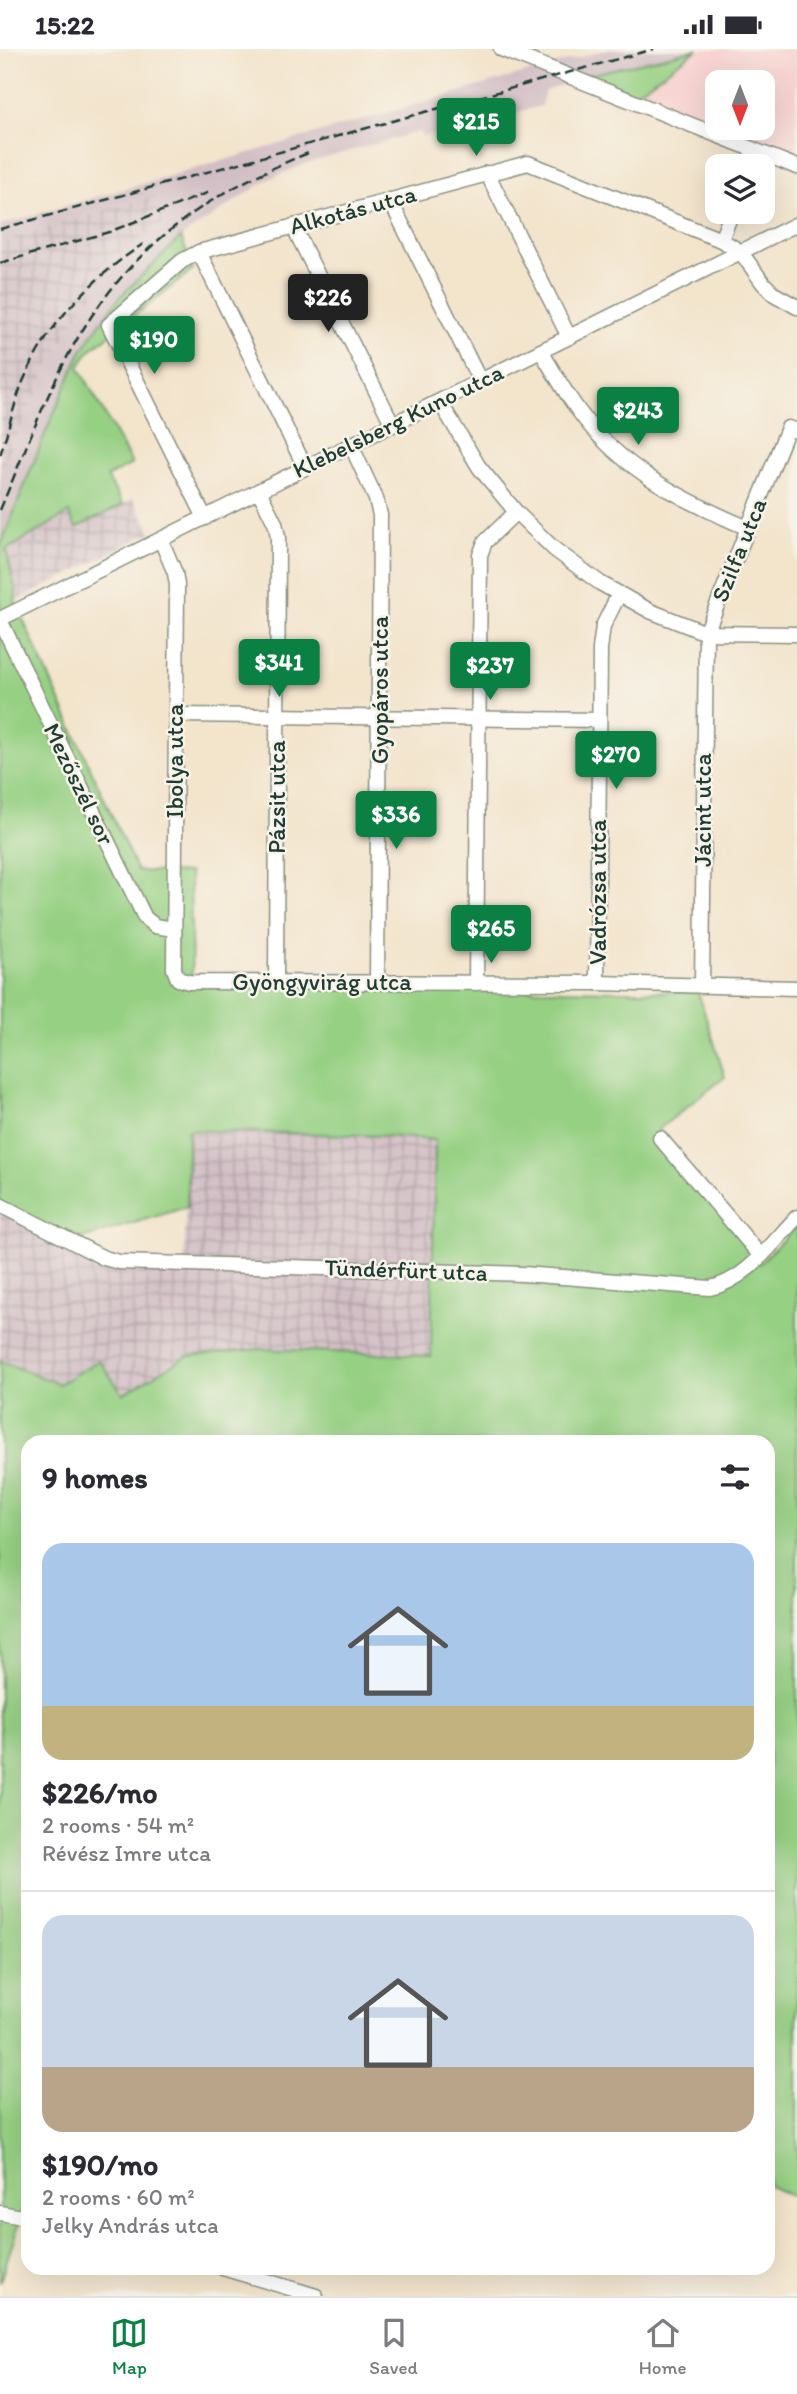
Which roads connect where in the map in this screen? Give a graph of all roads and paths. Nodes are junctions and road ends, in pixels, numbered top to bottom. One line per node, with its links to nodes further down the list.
1 (501, 49): 2 (street)
2 (755, 151): 3 (street); 4 (street)
3 (754, 154)
4 (797, 167)
5 (487, 173): 6 (street, Alkotás utca); 10 (street, Alkotás utca); 14 (street)
6 (390, 200): 9 (street, Alkotás utca); 16 (street)
7 (727, 224): 10 (street)
8 (797, 224): 11 (street, Klebelsberg Kuno utca)
9 (293, 226): 12 (street, Alkotás utca); 18 (street)
10 (721, 240): 11 (street, Alkotás utca)
11 (740, 251): 13 (street); 14 (street, Klebelsberg Kuno utca)
12 (199, 252): 21 (street); 24 (street, Alkotás utca)
13 (797, 307)
14 (569, 337): 15 (street, Klebelsberg Kuno utca)
15 (541, 351): 16 (street, Klebelsberg Kuno utca); 25 (street)
16 (480, 381): 17 (street, Klebelsberg Kuno utca)
17 (440, 401): 18 (street, Klebelsberg Kuno utca); 23 (street)
18 (393, 425): 20 (street, Klebelsberg Kuno utca)
19 (793, 430): 25 (street, Szilfa utca)
20 (351, 445): 21 (street, Klebelsberg Kuno utca); 33 (street, Gyopáros utca)
21 (305, 467): 22 (street, Klebelsberg Kuno utca)
22 (259, 491): 24 (street, Klebelsberg Kuno utca); 32 (street, Pázsit utca)
23 (516, 512): 27 (street); 34 (street)
24 (205, 518): 26 (street, Klebelsberg Kuno utca)
25 (748, 528): 29 (street, Szilfa utca)
26 (160, 540): 28 (street, Klebelsberg Kuno utca); 31 (street, Ibolya utca)
27 (620, 594): 29 (street); 35 (street, Vadrózsa utca)
28 (0, 619): 36 (street, Mezőszél sor)
29 (706, 633): 30 (street); 42 (street, Jácint utca)
30 (797, 634)
31 (176, 715): 32 (street); 36 (street, Ibolya utca)
32 (277, 716): 33 (street); 38 (street, Pázsit utca)
33 (380, 718): 34 (street); 39 (street, Gyopáros utca)
34 (478, 719): 35 (street); 40 (street)
35 (599, 720): 41 (street, Vadrózsa utca)
36 (174, 929): 37 (street, Ibolya utca)
37 (183, 981): 38 (street, Gyöngyvirág utca)
38 (276, 982): 39 (street, Gyöngyvirág utca)
39 (377, 982): 40 (street, Gyöngyvirág utca)
40 (476, 982): 41 (street, Gyöngyvirág utca)
41 (597, 983): 42 (street, Gyöngyvirág utca)
42 (702, 986): 43 (street, Gyöngyvirág utca)
43 (797, 988)
44 (660, 1138): 47 (street)
45 (0, 1205): 47 (street, Tündérfürt utca)
46 (797, 1217): 47 (street, Tündérfürt utca)
47 (760, 1255)
48 (0, 2213): 49 (street)
49 (21, 2217)
50 (246, 2275): 51 (street)
51 (316, 2296)

